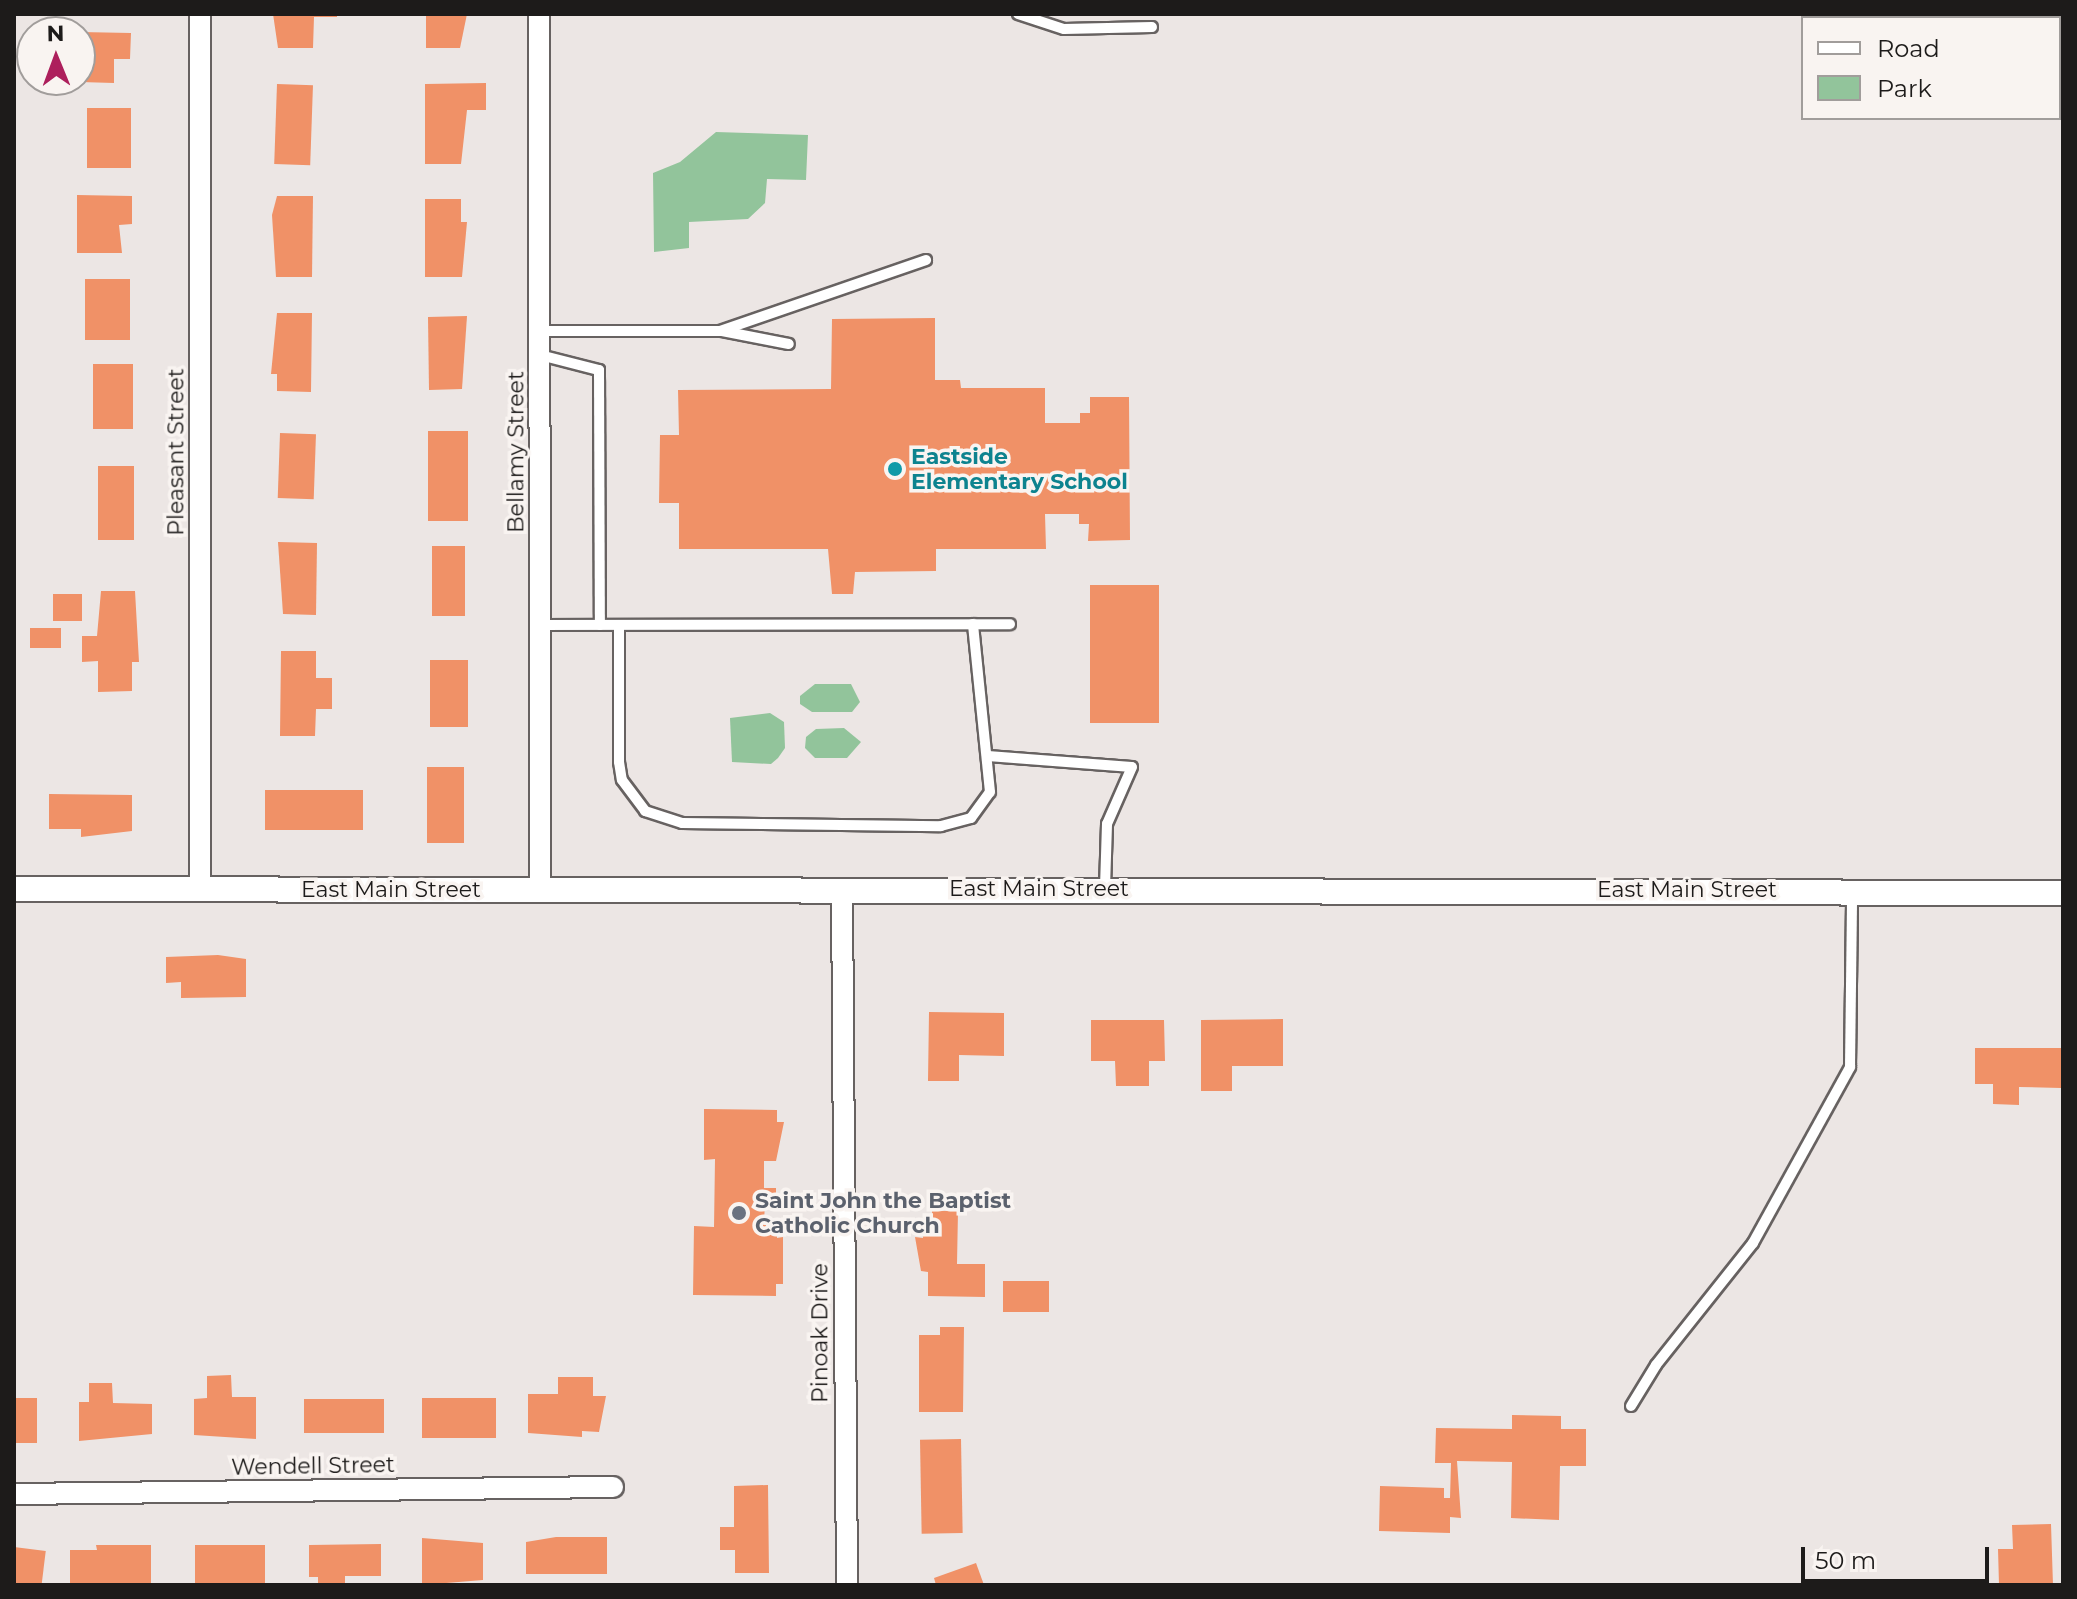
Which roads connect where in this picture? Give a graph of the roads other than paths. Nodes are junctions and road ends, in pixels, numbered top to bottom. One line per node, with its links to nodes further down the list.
1 (200, 14): 18 (street, Pleasant Street)
2 (539, 14): 6 (street, Bellamy Street)
3 (1018, 14): 4 (lane)
4 (1152, 27)
5 (926, 260): 7 (lane)
6 (540, 331): 7 (lane); 9 (street, Bellamy Street)
7 (720, 331): 8 (lane)
8 (789, 344)
9 (540, 355): 12 (street, Bellamy Street); 13 (lane)
10 (973, 624): 11 (lane); 14 (lane); 15 (lane)
11 (1010, 624)
12 (540, 625): 13 (lane); 19 (street, Bellamy Street)
13 (600, 625): 14 (lane)
14 (619, 625): 15 (lane)
15 (988, 756): 17 (lane)
16 (14, 889): 18 (street, East Main Street)
17 (1105, 889): 20 (street, East Main Street); 21 (street, East Main Street)
18 (200, 890): 19 (street, East Main Street)
19 (540, 890): 20 (street, East Main Street)
20 (842, 890): 26 (street, Pinoak Drive)
21 (1852, 891): 22 (street, East Main Street); 23 (lane)
22 (2063, 893)
23 (1631, 1406)
24 (613, 1487): 25 (street, Wendell Street)
25 (14, 1494)
26 (847, 1585)

